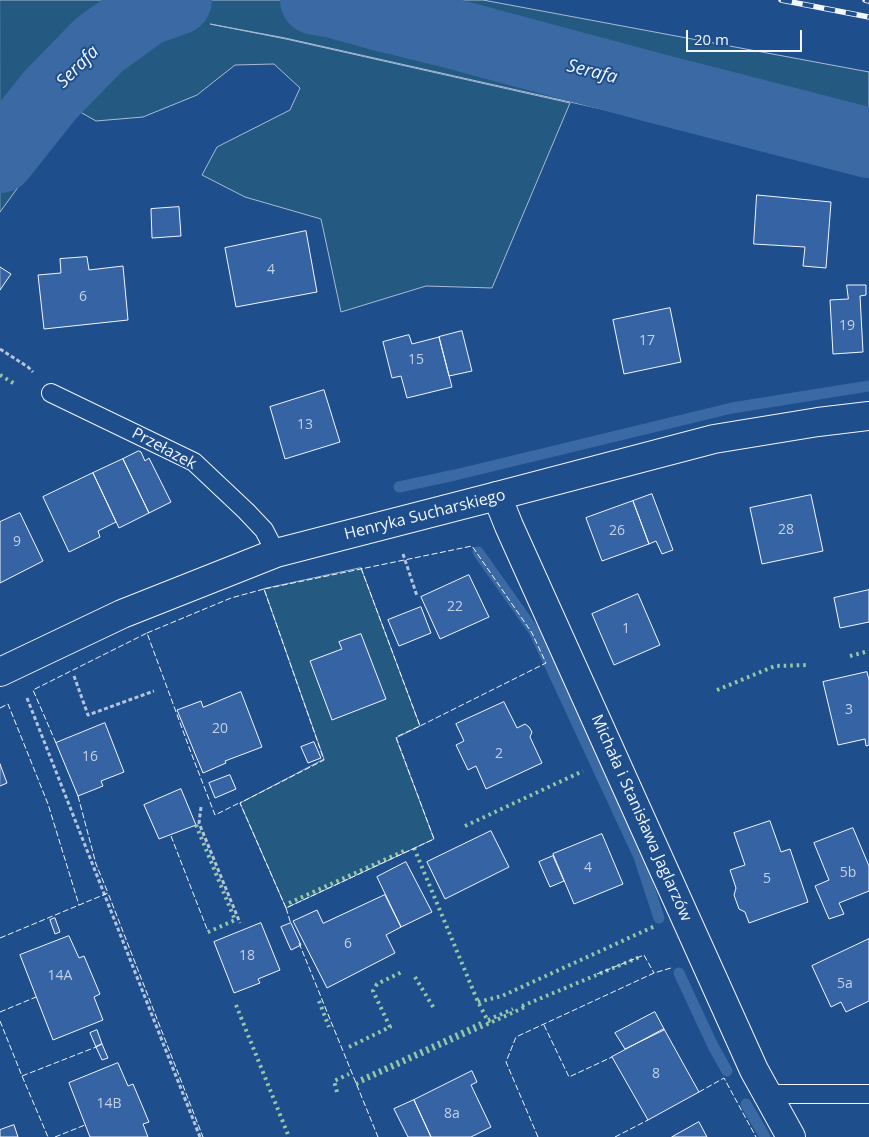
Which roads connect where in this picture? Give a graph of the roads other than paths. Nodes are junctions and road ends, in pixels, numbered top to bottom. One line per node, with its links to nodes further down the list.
1 (51, 393): 4 (lane, Przełazek)
2 (869, 416): 3 (street, Henryka Sucharskiego)
3 (497, 496): 4 (street, Henryka Sucharskiego); 6 (street, Michała i Stanisława Jaglarzów)
4 (276, 553): 5 (street, Henryka Sucharskiego)
5 (0, 672)
6 (767, 1094): 7 (lane); 8 (street, Michała i Stanisława Jaglarzów)
7 (869, 1094)
8 (791, 1137)

